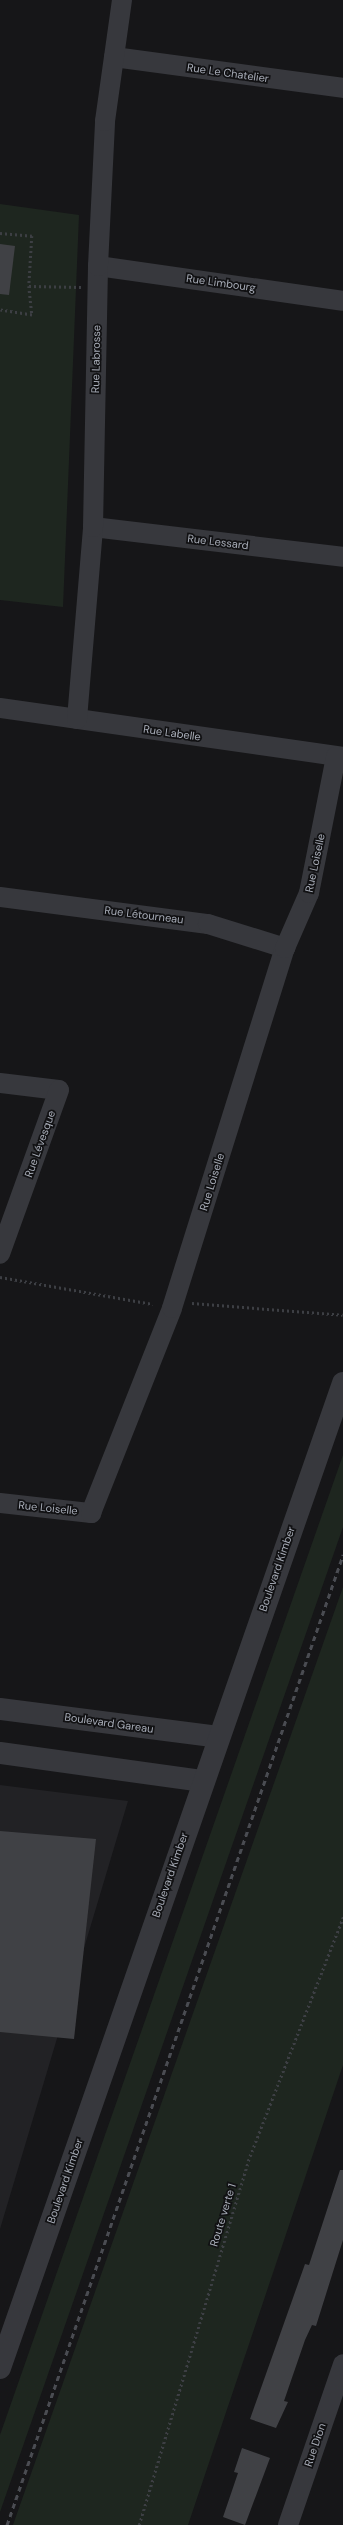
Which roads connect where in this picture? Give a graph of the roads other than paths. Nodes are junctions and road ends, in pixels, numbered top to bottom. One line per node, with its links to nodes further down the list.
1 (122, 0): 2 (street, Rue Labrosse)
2 (114, 57): 3 (street, Rue Le Chatelier); 4 (street, Rue Labrosse)
3 (343, 88)
4 (98, 266): 5 (street, Rue Limbourg); 6 (street, Rue Labrosse)
5 (343, 301)
6 (93, 527): 7 (street, Rue Lessard); 9 (street, Rue Labrosse)
7 (343, 557)
8 (0, 708): 9 (street, Rue Labelle)
9 (77, 719): 10 (street, Rue Labelle)
10 (339, 757): 12 (street, Rue Loiselle)
11 (0, 897): 12 (street, Rue Létourneau)
12 (286, 948): 16 (street, Rue Loiselle)
13 (0, 1083): 14 (street, Rue Lévesque)
14 (0, 1254)
15 (343, 1383): 18 (street, Boulevard Kimber)
16 (0, 1503)
17 (0, 1709): 18 (street, Boulevard Gareau)
18 (218, 1738): 20 (street, Boulevard Kimber)
19 (0, 1752): 20 (street)
20 (203, 1781): 22 (street, Boulevard Kimber)
21 (343, 2364): 23 (street, Rue Dion)
22 (0, 2368)
23 (340, 2385): 24 (street, Rue Dion)
24 (288, 2525)

